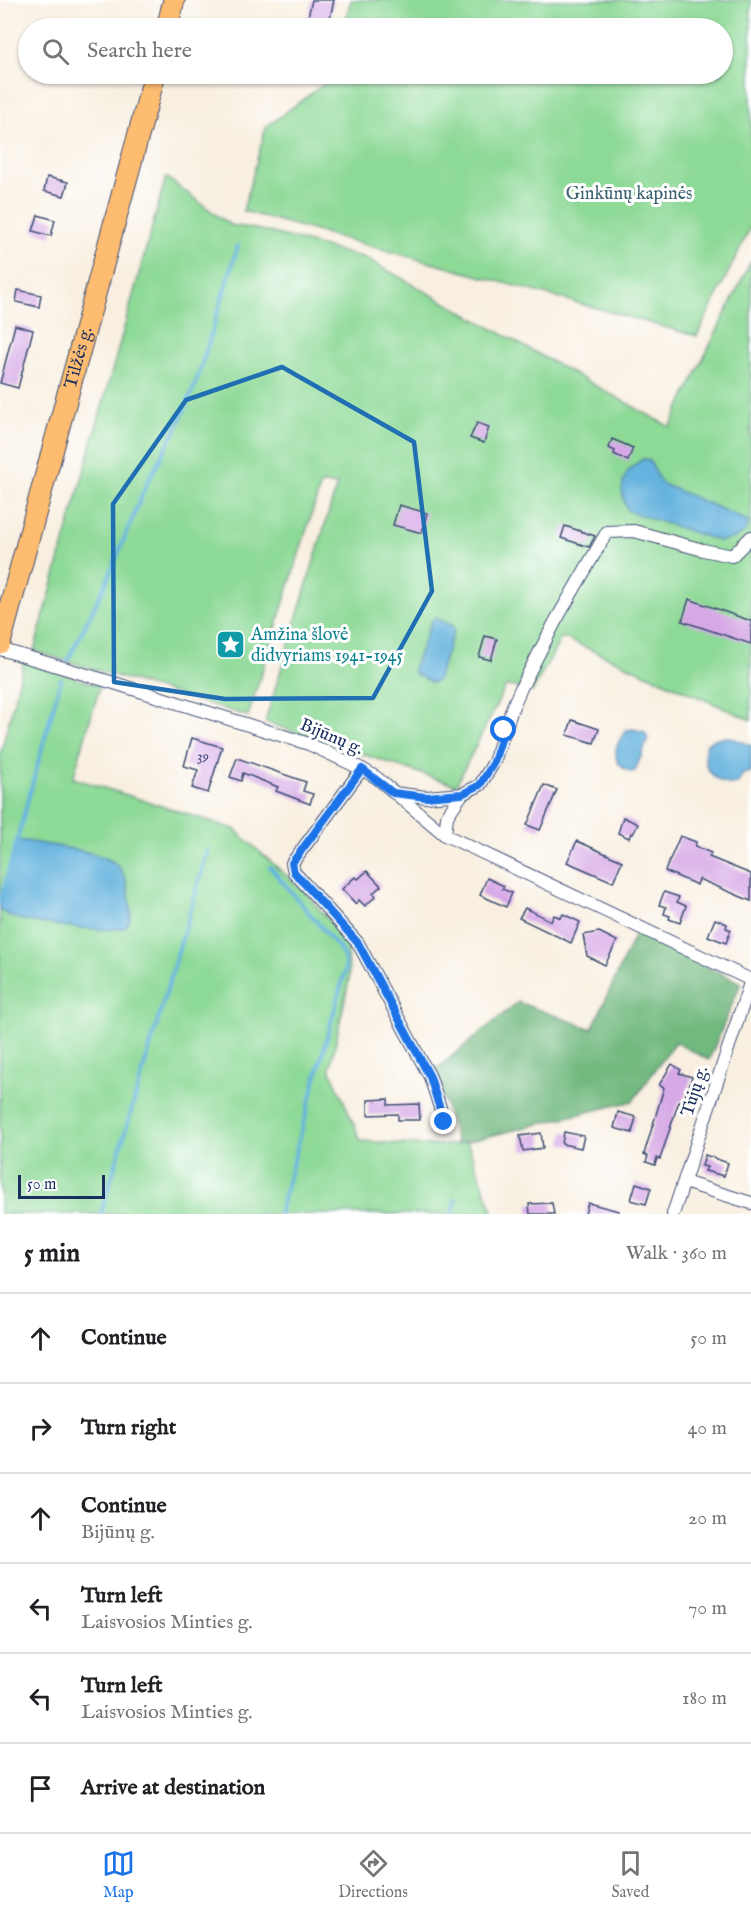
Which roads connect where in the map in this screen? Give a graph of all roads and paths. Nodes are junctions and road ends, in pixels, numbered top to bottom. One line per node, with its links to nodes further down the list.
1 (174, 0): 2 (highway)
2 (170, 18)
3 (152, 84): 5 (highway, Tilžės g.)
4 (751, 537): 9 (street)
5 (0, 643)
6 (0, 649): 7 (street, Bijūnų g.)
7 (362, 769): 8 (street, Bijūnų g.); 12 (street)
8 (393, 793): 9 (street); 10 (street, Bijūnų g.)
9 (462, 794): 10 (street)
10 (445, 835): 11 (street, Bijūnų g.)
11 (751, 980): 13 (street, Tujų g.)
12 (444, 1122)
13 (684, 1182): 14 (street); 15 (street, Tujų g.)
14 (751, 1203)
15 (673, 1214)

